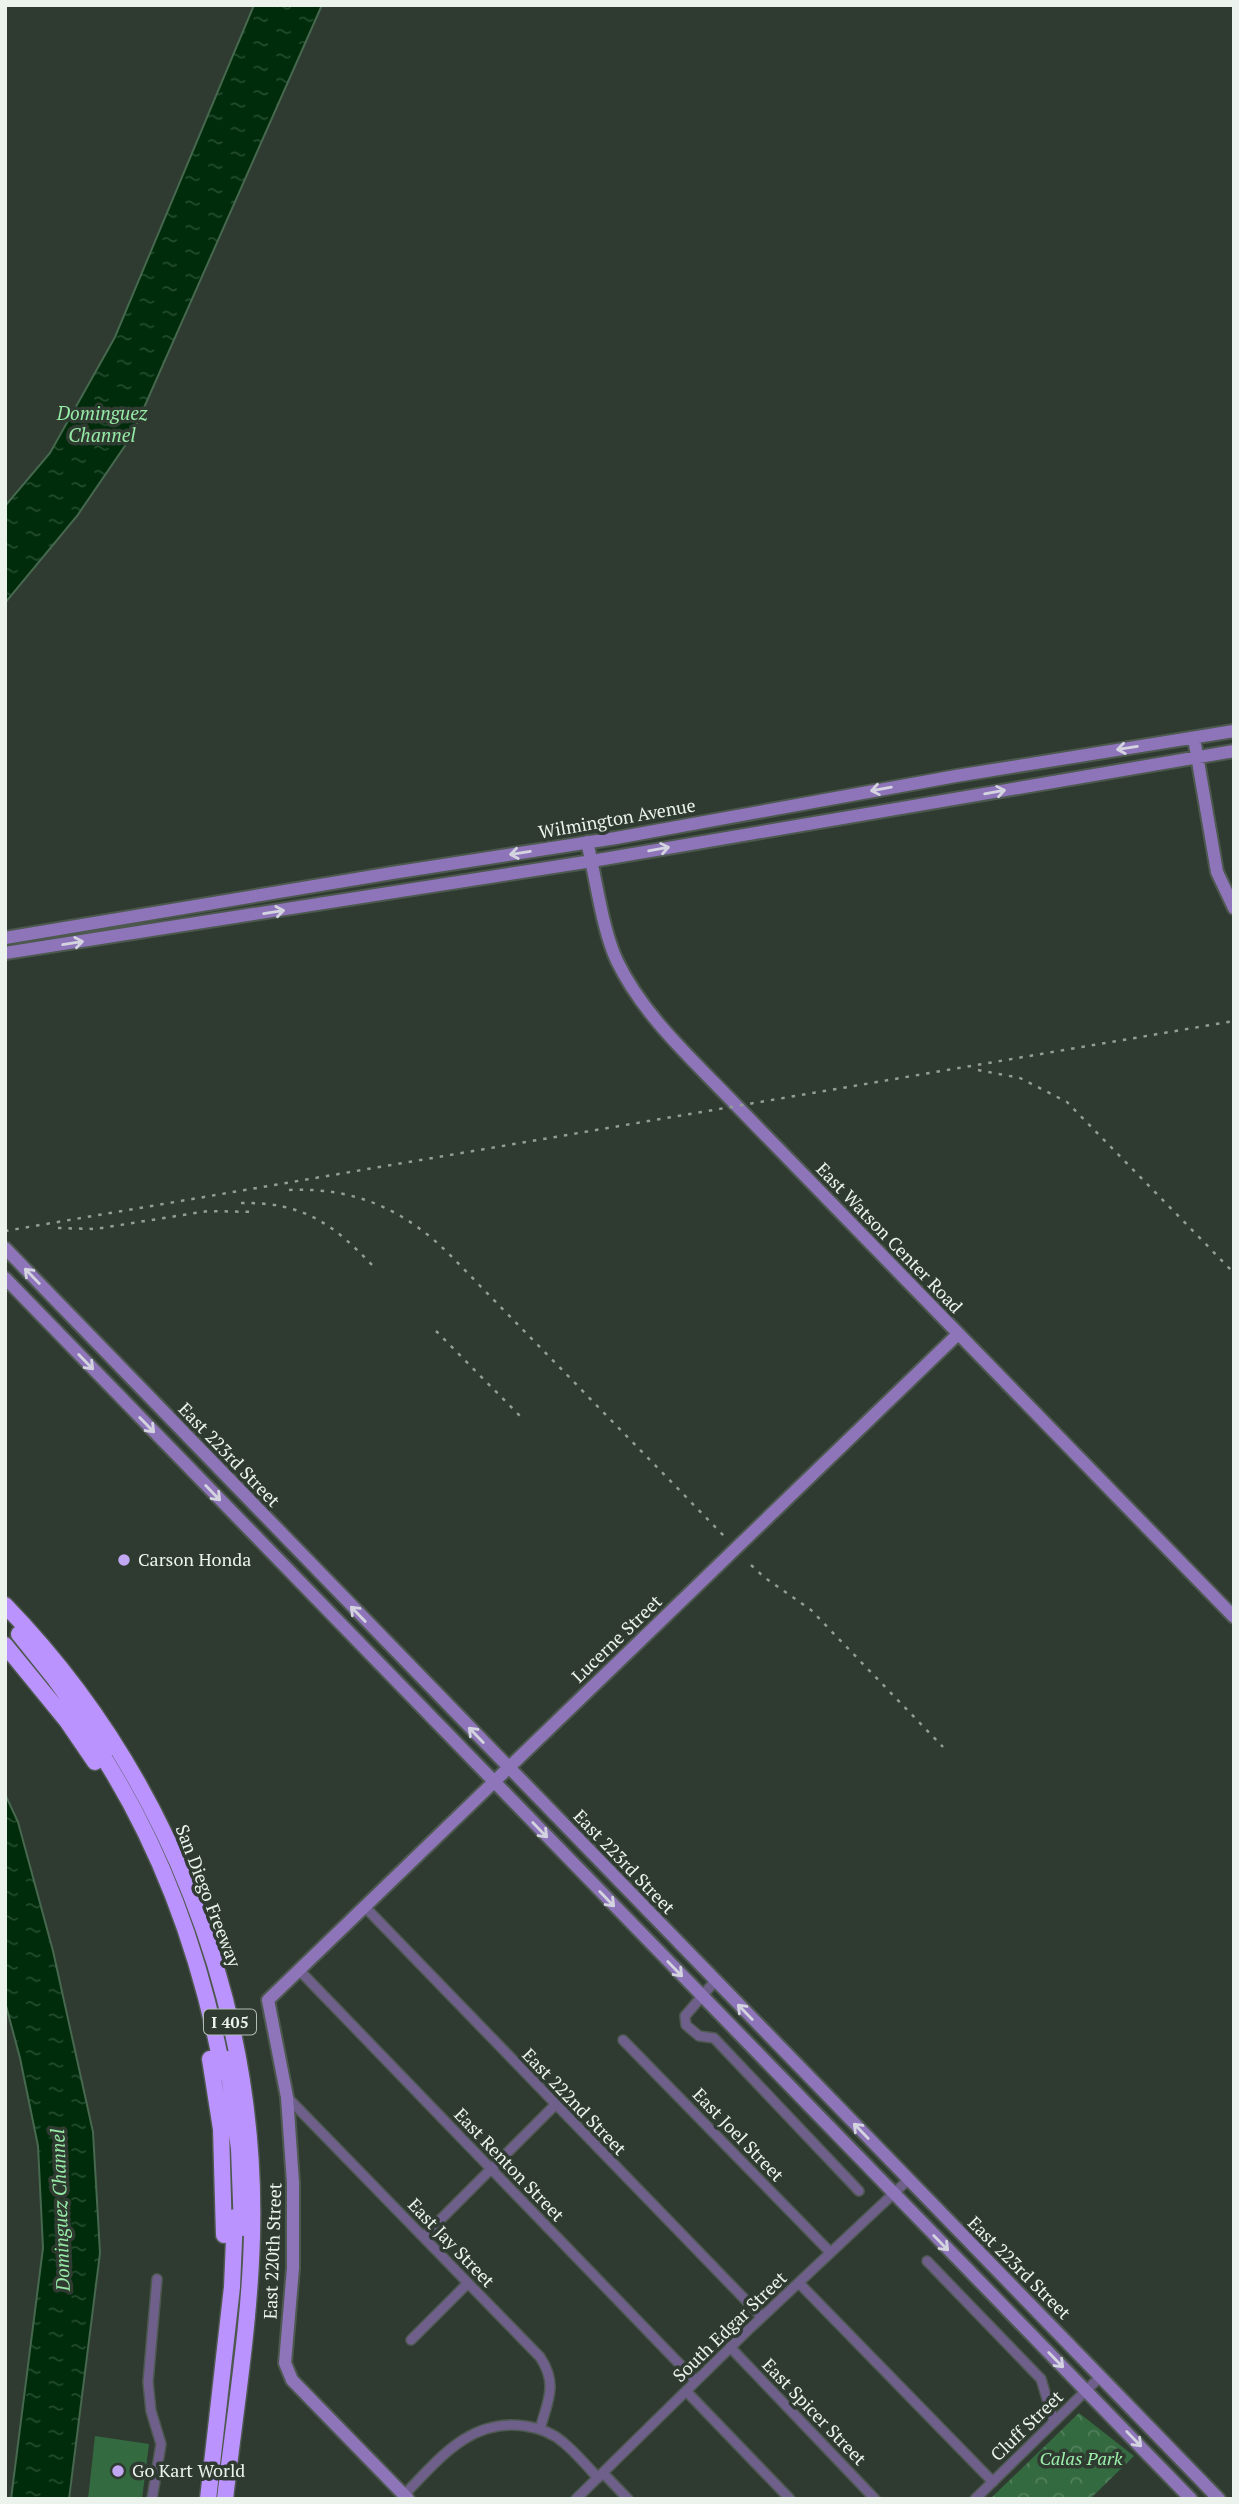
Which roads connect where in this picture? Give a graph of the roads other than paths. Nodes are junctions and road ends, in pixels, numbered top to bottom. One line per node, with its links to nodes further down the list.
1 (1234, 731): 2 (main road, Wilmington Avenue)
2 (1194, 738): 4 (main road); 5 (main road, Wilmington Avenue, one-way to 5)
3 (1234, 751): 4 (main road, Wilmington Avenue)
4 (1199, 757): 6 (main road, Wilmington Avenue, one-way to 4); 8 (main road)
5 (587, 842): 6 (main road, East Watson Center Road); 7 (main road, Wilmington Avenue, one-way to 7)
6 (592, 861): 9 (main road, Wilmington Avenue, one-way to 6); 14 (main road, East Watson Center Road)
7 (204, 906): 9 (main road); 10 (main road, Wilmington Avenue)
8 (1234, 908)
9 (207, 922): 11 (main road, Wilmington Avenue, one-way to 9)
10 (5, 938)
11 (5, 953)
12 (5, 1248): 20 (main road, East 223rd Street, one-way to 12)
13 (5, 1278): 21 (main road, one-way to 21)
14 (958, 1334): 16 (main road, East Watson Center Road); 20 (main road, Lucerne Street)
15 (5, 1605): 55 (highway, San Diego Freeway / I 405)
16 (1234, 1617)
17 (5, 1620): 54 (highway)
18 (5, 1629): 53 (highway)
19 (5, 1645): 52 (highway, I 405)
20 (509, 1768): 21 (main road, Lucerne Street); 24 (main road, East 223rd Street)
21 (494, 1783): 22 (main road, Lucerne Street); 25 (main road, one-way to 25)
22 (366, 1907): 23 (main road, Lucerne Street); 28 (street, East 222nd Street)
23 (300, 1971): 27 (main road, East 220th Street); 29 (street, East Renton Street)
24 (715, 1981): 25 (street); 30 (main road, East 223rd Street, one-way to 24)
25 (701, 1996): 31 (street); 32 (main road)
26 (623, 2040): 34 (street, East Joel Street)
27 (286, 2097): 33 (street, East Jay Street); 50 (main road, East 220th Street)
28 (555, 2105): 29 (street); 39 (street, East 222nd Street)
29 (491, 2169): 33 (street); 43 (street, East Renton Street)
30 (908, 2180): 32 (street, South Edgar Street); 42 (main road, East 223rd Street)
31 (859, 2191)
32 (893, 2194): 34 (street, South Edgar Street); 44 (main road, one-way to 44)
33 (424, 2236): 37 (street, East Jay Street)
34 (830, 2252): 38 (street, South Edgar Street)
35 (927, 2261): 46 (street)
36 (156, 2279): 51 (street)
37 (468, 2283): 40 (street); 47 (street, East Jay Street)
38 (799, 2283): 39 (street, South Edgar Street); 49 (street)
39 (762, 2317): 41 (street, South Edgar Street)
40 (411, 2340)
41 (730, 2347): 43 (street, South Edgar Street); 59 (street, East Spicer Street)
42 (1101, 2376): 44 (street, Cluff Street); 62 (main road, East 223rd Street)
43 (696, 2381): 45 (street, South Edgar Street)
44 (1086, 2390): 46 (street, Cluff Street); 61 (main road, one-way to 61)
45 (686, 2391): 48 (street, South Edgar Street); 58 (street)
46 (1054, 2422): 49 (street, Cluff Street)
47 (540, 2428): 48 (street); 50 (street)
48 (600, 2475): 56 (street, South Edgar Street); 57 (street)
49 (993, 2482): 60 (street, Cluff Street)
50 (406, 2497)
51 (152, 2499)
52 (198, 2499)
53 (208, 2499)
54 (214, 2499)
55 (225, 2499)
56 (576, 2499)
57 (628, 2499)
58 (790, 2499)
59 (875, 2499)
60 (975, 2499)
61 (1191, 2499)
62 (1219, 2499)

